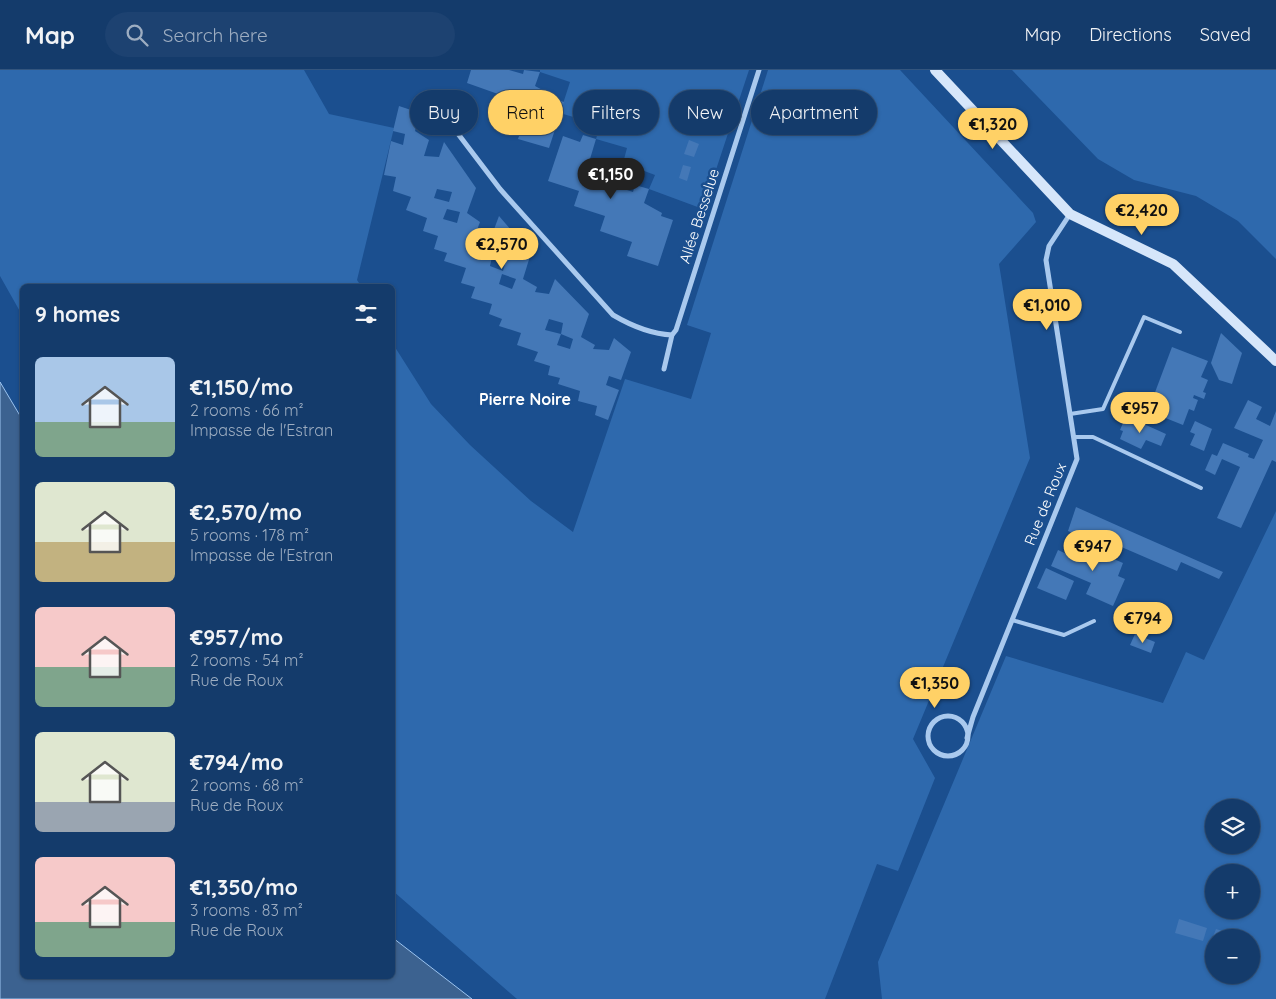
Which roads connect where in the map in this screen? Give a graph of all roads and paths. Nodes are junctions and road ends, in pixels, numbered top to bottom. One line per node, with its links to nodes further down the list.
1 (759, 70): 6 (street, Allée Besselue)
2 (935, 70): 4 (street)
3 (459, 135): 6 (street)
4 (1070, 214): 7 (street); 9 (street, Rue de Roux)
5 (1180, 332): 9 (lane)
6 (672, 335): 8 (street, Allée Besselue)
7 (1276, 362)
8 (664, 369)
9 (1070, 414): 10 (street, Rue de Roux)
10 (1074, 437): 11 (lane); 12 (street, Rue de Roux)
11 (1201, 488)
12 (1012, 620): 13 (lane); 14 (street, Rue de Roux)
13 (1094, 621)
14 (973, 717): 15 (street); 16 (street, Rue de Roux)
15 (960, 721): 16 (street); 16 (street)
16 (967, 738)

